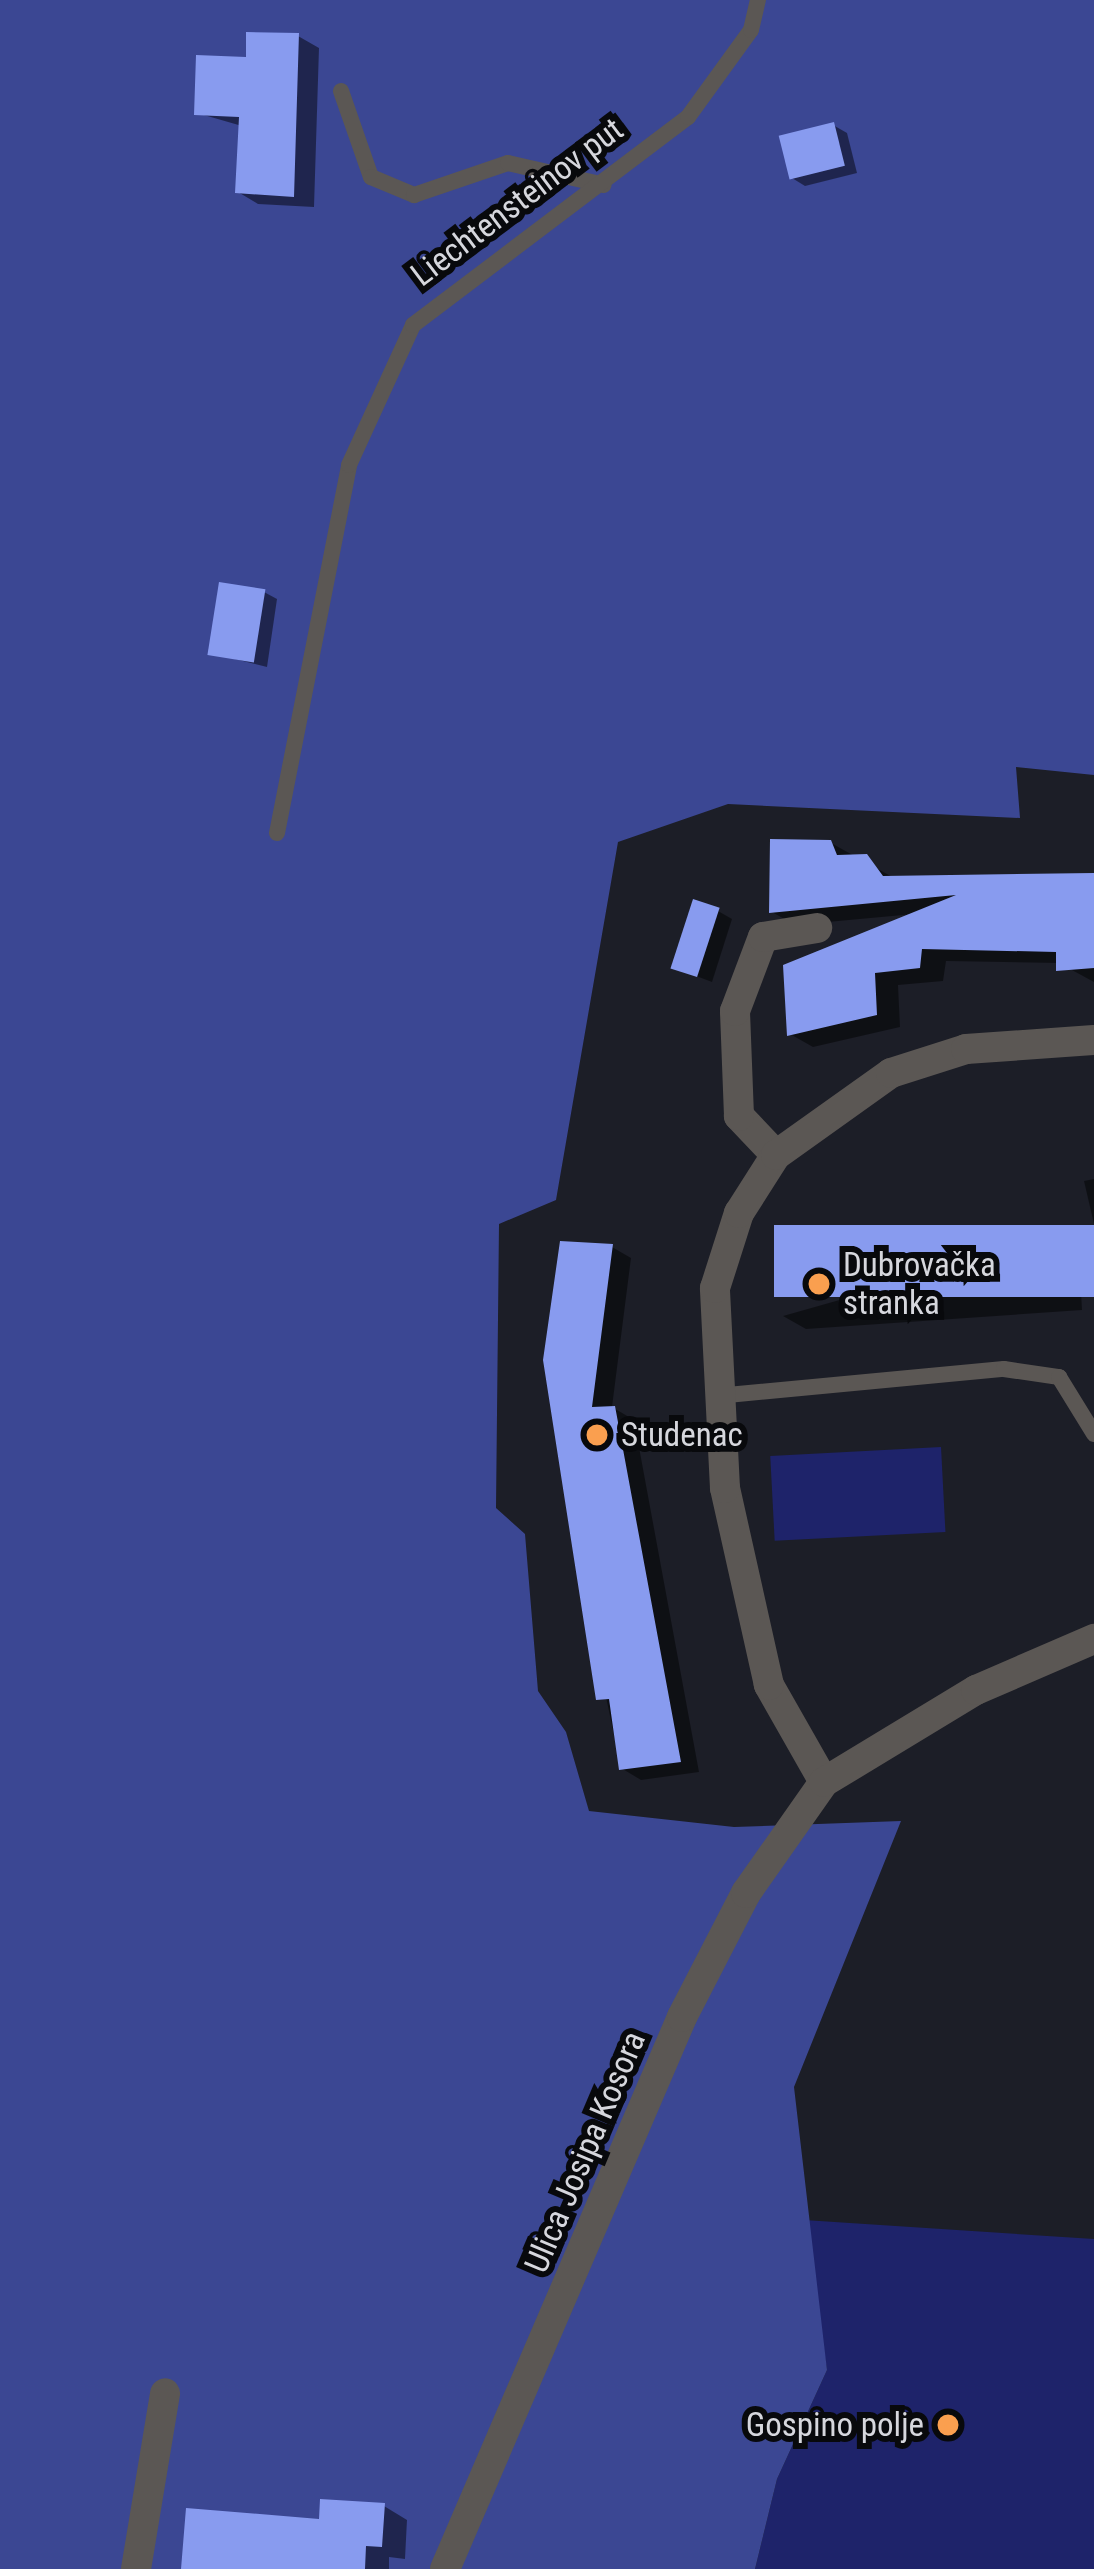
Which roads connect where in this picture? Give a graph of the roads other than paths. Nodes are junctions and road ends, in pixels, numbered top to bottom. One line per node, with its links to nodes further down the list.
1 (758, 0): 3 (lane, Liechtensteinov put)
2 (341, 92): 3 (lane)
3 (604, 185): 4 (lane, Liechtensteinov put)
4 (277, 833)
5 (817, 928): 7 (street)
6 (1094, 1040): 7 (street)
7 (776, 1155): 8 (street)
8 (716, 1396): 9 (lane); 11 (street)
9 (1094, 1434)
10 (1094, 1639): 11 (street, Ulica Josipa Kosora)
11 (824, 1782): 14 (street, Ulica Josipa Kosora)
12 (165, 2393): 13 (street)
13 (136, 2569)
14 (445, 2569)

